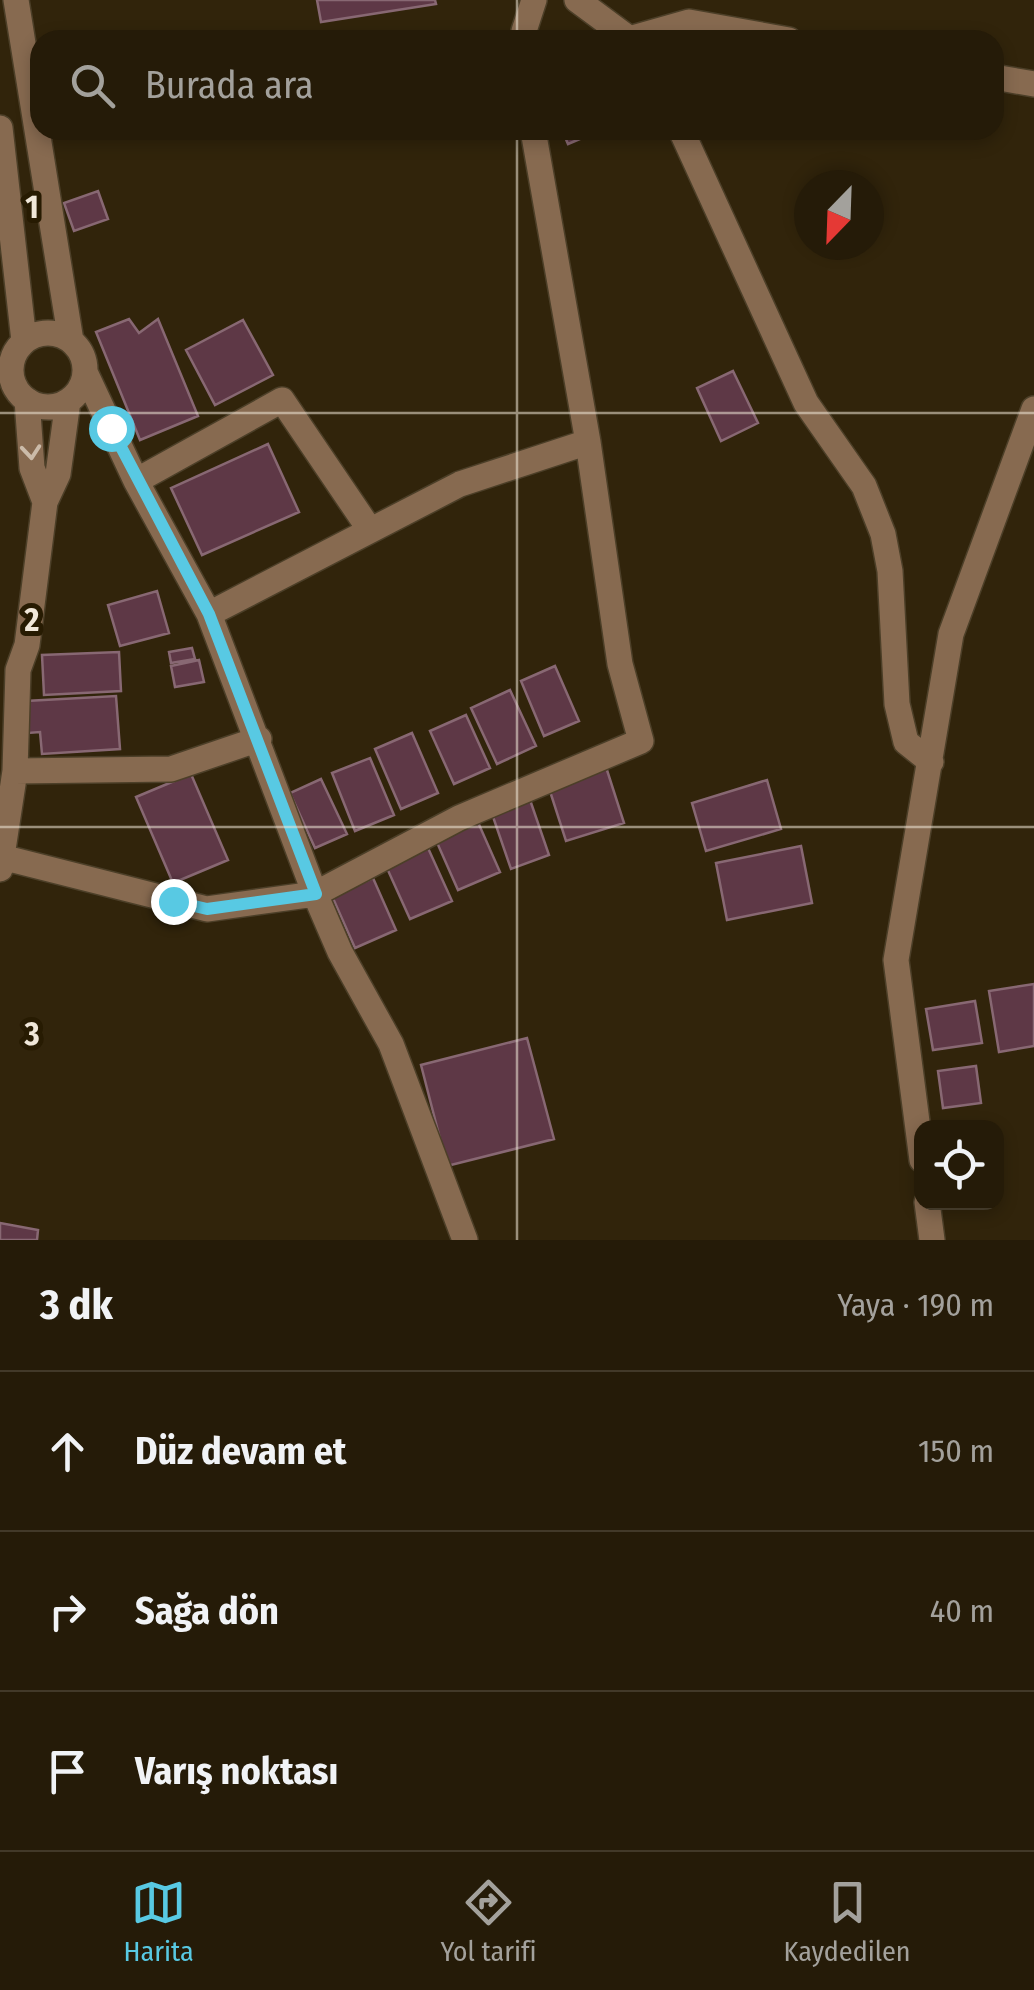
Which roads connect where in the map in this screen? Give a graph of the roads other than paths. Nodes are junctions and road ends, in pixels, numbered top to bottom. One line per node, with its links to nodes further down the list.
1 (16, 0): 10 (street)
2 (534, 0): 4 (street)
3 (577, 0): 5 (street)
4 (524, 30)
5 (618, 30)
6 (661, 30): 7 (street)
7 (733, 30)
8 (1004, 79): 9 (street)
9 (1034, 84)
10 (30, 87)
11 (0, 128): 16 (street)
12 (39, 140): 15 (street)
13 (535, 140): 22 (street)
14 (686, 140): 29 (street)
15 (71, 341): 16 (street); 17 (street)
16 (24, 342): 18 (street)
17 (85, 372): 20 (street); 23 (street)
18 (6, 375): 19 (street)
19 (27, 400): 20 (street); 24 (street, one-way to 24)
20 (68, 401): 24 (street)
21 (1034, 409): 29 (street)
22 (588, 442): 25 (street); 32 (street)
23 (136, 481): 25 (street); 26 (street)
24 (46, 502): 27 (street)
25 (370, 530): 26 (street)
26 (209, 614): 28 (street)
27 (9, 672): 30 (street)
28 (259, 739): 30 (street); 32 (street)
29 (931, 762): 33 (street)
30 (15, 771): 31 (street)
31 (1, 863): 32 (street)
32 (316, 894): 35 (street)
33 (917, 1120)
34 (928, 1210): 36 (street)
35 (465, 1240)
36 (932, 1240)

